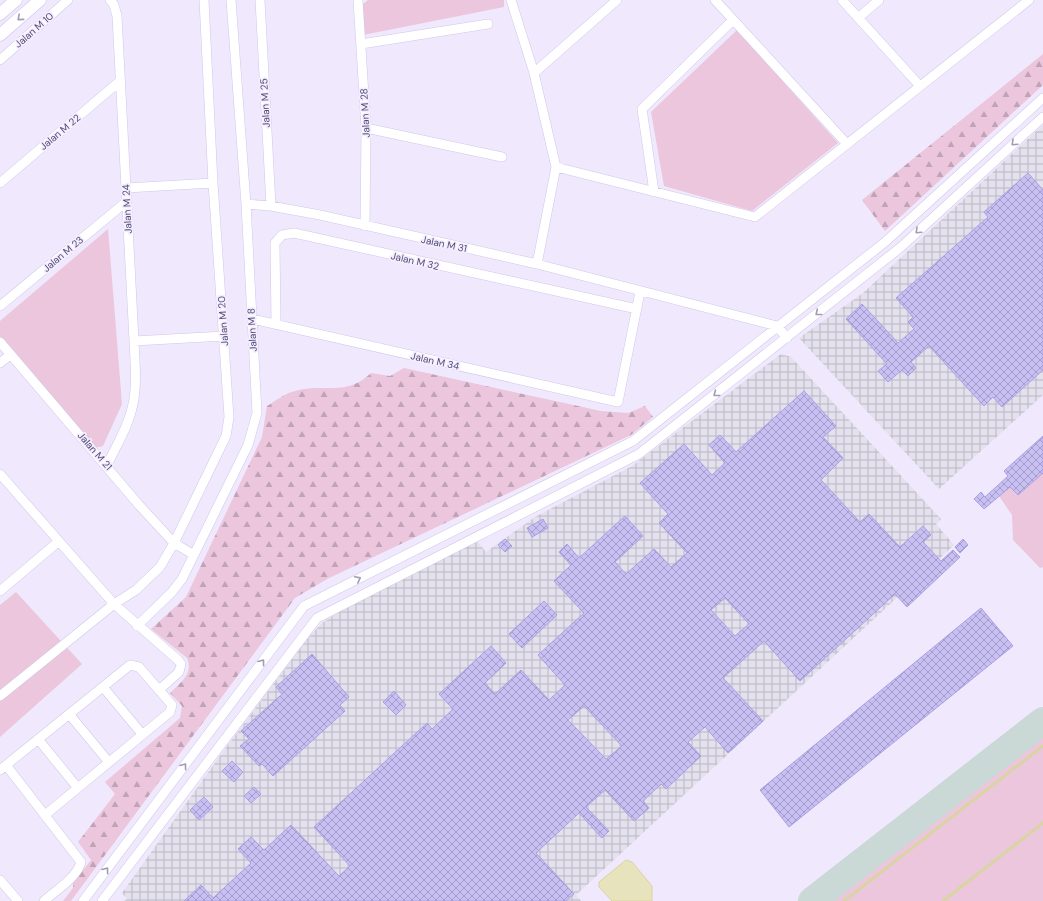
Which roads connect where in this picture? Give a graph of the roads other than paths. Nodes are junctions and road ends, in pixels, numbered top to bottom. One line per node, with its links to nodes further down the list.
1 (16, 0): 15 (main road)
2 (40, 0): 19 (main road, one-way to 19)
3 (68, 0): 21 (street, Jalan M 10)
4 (204, 0): 32 (street, Jalan M 20)
5 (231, 0): 36 (street, Jalan M 8)
6 (260, 0): 37 (street, Jalan M 25)
7 (511, 0): 22 (street)
8 (617, 0): 22 (street)
9 (715, 0): 17 (street)
10 (842, 0): 16 (street)
11 (879, 0): 16 (street)
12 (1029, 0): 24 (street)
13 (359, 1): 20 (street, Jalan M 28)
14 (112, 3): 23 (street, Jalan M 24)
15 (0, 14)
16 (858, 18): 24 (street)
17 (734, 20): 28 (street); 34 (street)
18 (488, 24): 20 (street)
19 (0, 35)
20 (361, 44): 27 (street, Jalan M 28)
21 (0, 60)
22 (534, 73): 30 (street)
23 (120, 81): 31 (street, Jalan M 22); 33 (street, Jalan M 24)
24 (920, 86): 28 (street)
25 (1043, 98): 45 (street)
26 (1043, 117): 47 (street, one-way to 47)
27 (366, 128): 29 (street); 38 (street, Jalan M 28)
28 (847, 144): 34 (street)
29 (502, 157)
30 (556, 167): 34 (street); 39 (street)
31 (0, 183)
32 (213, 183): 33 (street); 46 (street, Jalan M 20)
33 (126, 188): 35 (street, Jalan M 24)
34 (654, 192)
35 (126, 202): 41 (street, Jalan M 23); 48 (street, Jalan M 24)
36 (246, 204): 37 (street, Jalan M 31); 43 (street, Jalan M 8)
37 (271, 206): 38 (street, Jalan M 31)
38 (365, 226): 39 (street, Jalan M 31)
39 (537, 264): 40 (street, Jalan M 31)
40 (640, 292): 42 (street); 45 (street, Jalan M 31)
41 (0, 306)
42 (637, 309): 44 (street, Jalan M 34); 44 (street, Jalan M 32)
43 (252, 319): 44 (street, Jalan M 34); 56 (street, Jalan M 8)
44 (276, 324)
45 (777, 326): 47 (street); 73 (street, one-way to 45)
46 (224, 336): 48 (street); 55 (street, Jalan M 20)
47 (788, 338): 74 (street, one-way to 74)
48 (134, 341): 52 (street, Jalan M 24)
49 (0, 342): 50 (street, Jalan M 21)
50 (10, 355): 51 (street); 52 (street, Jalan M 21)
51 (0, 363)
52 (107, 465): 55 (street, Jalan M 21)
53 (1, 478): 54 (street)
54 (58, 542): 57 (street); 58 (street)
55 (174, 543): 56 (street, Jalan M 21); 58 (street, Jalan M 20)
56 (194, 555): 59 (street, Jalan M 8)
57 (0, 591)
58 (114, 604): 59 (street); 62 (street, Jalan M 20)
59 (137, 626): 61 (street)
60 (103, 687): 61 (street); 63 (street); 64 (street)
61 (159, 690): 64 (street)
62 (0, 696)
63 (69, 714): 65 (street); 66 (street)
64 (142, 734): 66 (street)
65 (38, 739): 67 (street); 68 (street)
66 (108, 761): 68 (street)
67 (3, 767): 69 (street)
68 (77, 787): 69 (street)
69 (45, 815): 72 (street)
70 (0, 880): 71 (street)
71 (18, 901)
72 (44, 901)
73 (83, 901)
74 (102, 901)

